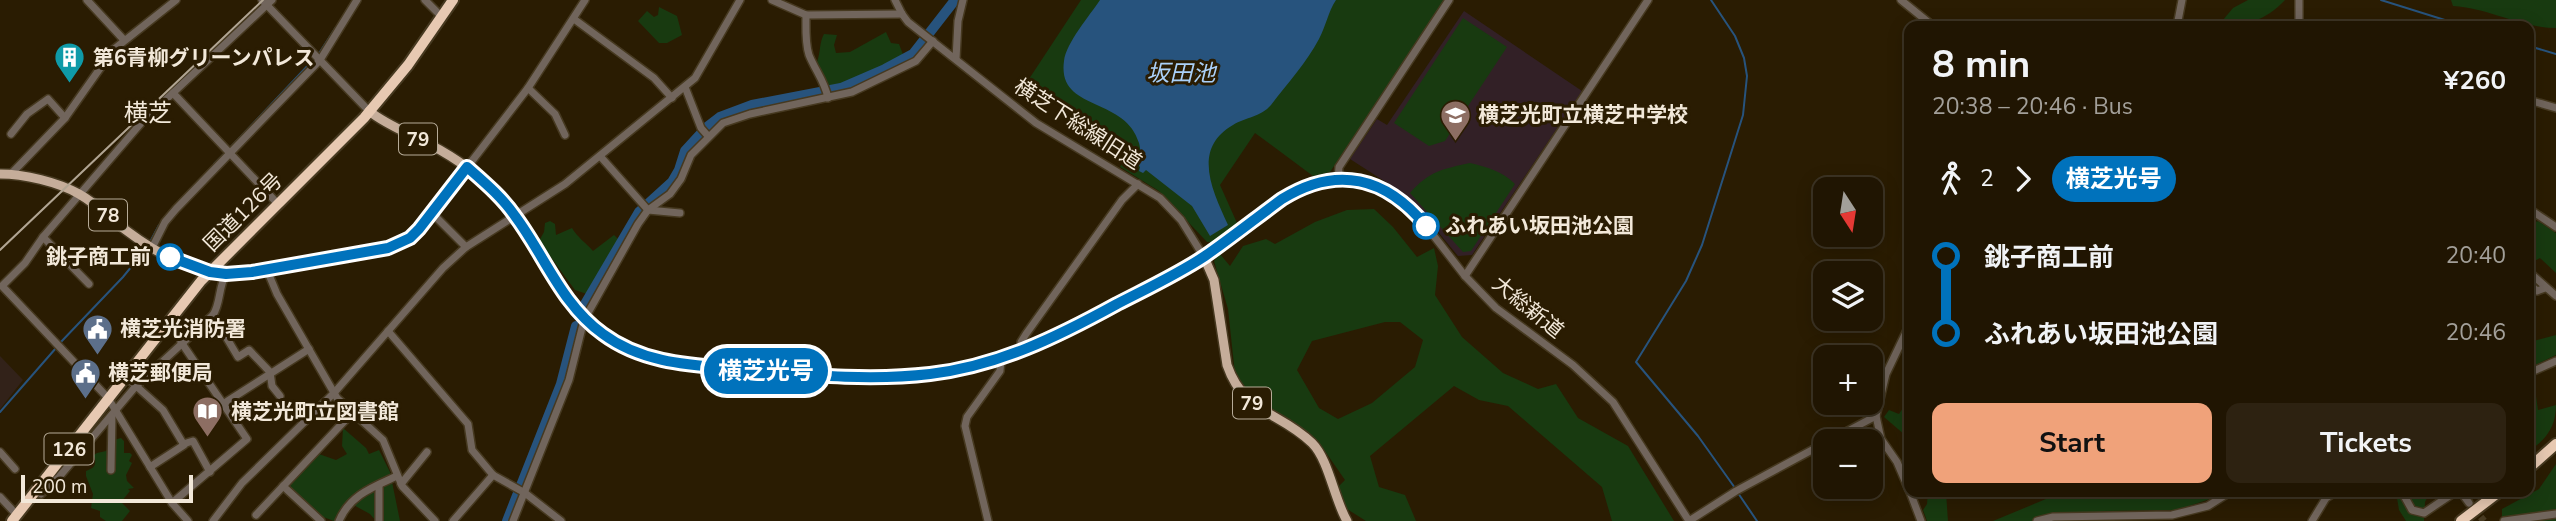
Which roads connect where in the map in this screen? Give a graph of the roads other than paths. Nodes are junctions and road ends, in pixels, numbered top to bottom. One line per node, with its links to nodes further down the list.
1 (87, 0): 24 (street)
2 (176, 0): 24 (street)
3 (358, 0): 26 (street)
4 (425, 0): 19 (street)
5 (453, 0): 19 (highway, 国道126号 / 126)
6 (585, 0): 20 (street)
7 (740, 0): 28 (street)
8 (772, 0): 18 (street)
9 (895, 0): 17 (street, 横芝下総線旧道)
10 (963, 0): 27 (street)
11 (1449, 0): 45 (street)
12 (1648, 0): 62 (street)
13 (1901, 0): 21 (street)
14 (2182, 0): 22 (street)
15 (2299, 0): 23 (street)
16 (267, 2): 26 (street); 30 (street)
17 (901, 14): 18 (street); 25 (street, 横芝下総線旧道)
18 (806, 15): 31 (street)
19 (442, 17): 35 (highway, 国道126号 / 126)
20 (574, 19): 29 (street); 32 (street)
21 (1927, 21)
22 (2178, 21)
23 (2299, 21)
24 (124, 40): 36 (street)
25 (933, 41): 27 (street, 横芝下総線旧道); 31 (street)
26 (318, 58): 35 (street); 40 (street)
27 (956, 59): 46 (street, 横芝下総線旧道)
28 (685, 87): 32 (street); 39 (street)
29 (528, 88): 38 (street); 42 (street)
30 (173, 93): 40 (street); 47 (street)
31 (827, 94): 39 (street)
32 (673, 98): 41 (street)
33 (2534, 101): 34 (street)
34 (2556, 108)
35 (369, 111): 42 (main road, 79); 48 (highway, 国道126号 / 126)
36 (65, 118): 37 (street); 44 (street)
37 (11, 134)
38 (565, 135)
39 (708, 136): 49 (street)
40 (229, 152): 48 (street); 57 (street)
41 (600, 156): 49 (street); 53 (street)
42 (467, 167): 51 (street); 53 (main road, 79)
43 (0, 174): 44 (main road, 78)
44 (11, 174): 47 (main road, 78)
45 (1338, 179): 58 (street, 大総新道); 62 (street, 大総新道)
46 (1138, 184): 58 (street, 横芝下総線旧道); 74 (street)
47 (80, 194): 55 (street); 57 (main road, 78)
48 (278, 204): 60 (highway, 国道126号 / 126)
49 (648, 210): 52 (street); 69 (street)
50 (2534, 213): 54 (street)
51 (432, 214): 56 (street); 59 (street)
52 (680, 214)
53 (515, 215): 56 (street); 69 (main road, 79)
54 (2556, 228)
55 (43, 237): 64 (street); 83 (street)
56 (466, 247): 70 (street)
57 (152, 248): 60 (main road, 78)
58 (1204, 257): 74 (main road, 79); 130 (main road, 79)
59 (267, 270): 61 (street); 73 (street)
60 (210, 272): 61 (street); 79 (highway, 国道126号 / 126)
61 (226, 274): 68 (street)
62 (1465, 276): 131 (street, 大総新道)
63 (2534, 277): 66 (street)
64 (89, 284)
65 (2534, 288): 66 (street)
66 (2545, 288): 67 (street)
67 (2556, 296)
68 (213, 315): 72 (street); 78 (street)
69 (584, 320): 75 (main road, 79); 106 (street)
70 (388, 331): 81 (street); 99 (street)
71 (1904, 336): 87 (street)
72 (181, 342): 80 (street); 84 (street)
73 (309, 349): 78 (street); 81 (street)
74 (1022, 351): 75 (main road, 79)
75 (1001, 359): 129 (street)
76 (2556, 361): 77 (street)
77 (2534, 371)
78 (270, 372): 82 (street); 84 (street)
79 (125, 376): 80 (street); 83 (highway, 国道126号 / 126)
80 (136, 386): 85 (street); 89 (street)
81 (334, 393): 86 (street); 121 (street)
82 (280, 397)
83 (108, 398): 85 (street); 105 (highway, 国道126号 / 126)
84 (223, 404): 98 (street)
85 (114, 412): 95 (street); 97 (street); 105 (street)
86 (352, 413): 100 (street); 104 (street)
87 (1877, 416): 88 (street); 101 (street)
88 (1852, 429)
89 (183, 444): 95 (street); 98 (street)
90 (2556, 444): 94 (highway)
91 (1813, 450): 131 (street)
92 (426, 452): 102 (street)
93 (0, 453): 96 (street)
94 (2534, 464)
95 (150, 467): 115 (street)
96 (15, 468)
97 (111, 470)
98 (210, 472): 115 (street)
99 (493, 475): 106 (street); 126 (street)
100 (397, 476): 102 (street); 103 (street)
101 (1904, 478)
102 (401, 484): 125 (street)
103 (379, 485): 123 (street); 124 (street)
104 (282, 486): 118 (street); 122 (street)
105 (37, 491): 119 (highway, 国道126号 / 126)
106 (525, 493): 127 (street); 128 (street)
107 (0, 497): 119 (street)
108 (1912, 497): 132 (street)
109 (2222, 497): 133 (street)
110 (2327, 497): 134 (street)
111 (2405, 497): 112 (street)
112 (2448, 497)
113 (2465, 497): 116 (street)
114 (2492, 497): 135 (highway)
115 (172, 503): 120 (street)
116 (2469, 503)
117 (2556, 514): 136 (street)
118 (256, 515)
119 (15, 518)
120 (188, 521)
121 (213, 521)
122 (321, 521)
123 (339, 521)
124 (379, 521)
125 (435, 521)
126 (453, 521)
127 (513, 521)
128 (561, 521)
129 (988, 521)
130 (1347, 521)
131 (1689, 521)
132 (1922, 521)
133 (2037, 521)
134 (2312, 521)
135 (2461, 521)
136 (2504, 521)

